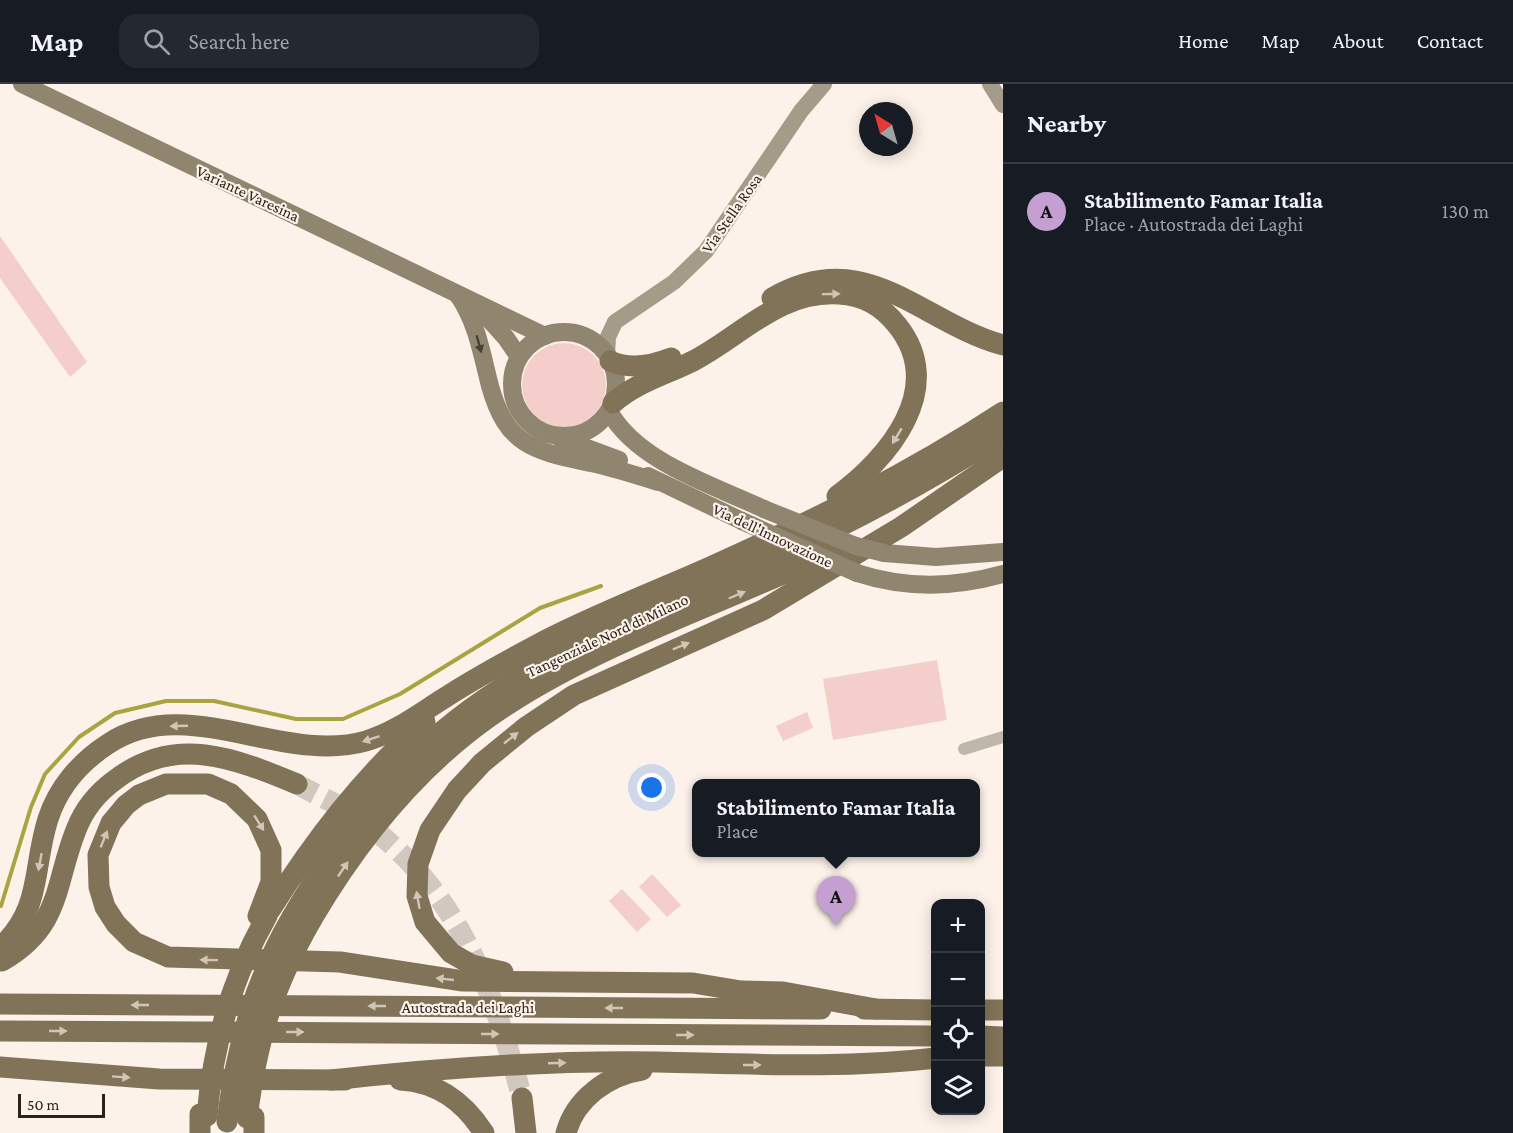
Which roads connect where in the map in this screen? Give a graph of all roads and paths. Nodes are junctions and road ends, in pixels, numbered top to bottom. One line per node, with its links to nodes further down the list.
1 (22, 84): 5 (main road, Variante Varesina)
2 (824, 84): 12 (street, Via Stella Rosa)
3 (990, 84): 4 (street)
4 (1003, 105)
5 (455, 292): 6 (main road, Variante Varesina); 18 (main road, one-way to 18)
6 (474, 302): 9 (main road, Variante Varesina); 11 (main road, Variante Varesina)
7 (925, 308): 8 (street); 10 (highway); 12 (highway)
8 (1003, 332)
9 (545, 336): 11 (main road); 12 (main road)
10 (1003, 345)
11 (519, 357): 16 (main road)
12 (609, 358): 13 (main road)
13 (611, 407): 16 (main road); 19 (main road, Via dell'Innovazione, bridge); 20 (highway, one-way to 20)
14 (1003, 412): 20 (highway)
15 (1003, 434): 27 (highway, Tangenziale Nord di Milano)
16 (553, 436): 18 (main road, Via dell'Innovazione)
17 (1003, 456): 27 (highway, Tangenziale Nord di Milano, one-way to 17); 30 (highway, one-way to 17)
18 (658, 482): 21 (main road, Via dell'Innovazione, bridge)
19 (1003, 552)
20 (708, 568): 22 (highway)
21 (1003, 574)
22 (495, 669): 26 (highway); 28 (highway, one-way to 28)
23 (1003, 737): 24 (street)
24 (964, 749)
25 (297, 784): 29 (highway)
26 (263, 916): 30 (highway, one-way to 26); 47 (highway, bridge)
27 (302, 918): 47 (highway, Tangenziale Nord di Milano, bridge); 47 (highway, Tangenziale Nord di Milano, bridge)
28 (0, 948)
29 (0, 962)
30 (608, 982): 32 (highway)
31 (0, 1004): 32 (highway, Autostrada dei Laghi, one-way to 31)
32 (876, 1009): 33 (highway, Autostrada dei Laghi)
33 (931, 1010)
34 (985, 1010): 35 (highway)
35 (1003, 1010)
36 (0, 1031): 37 (highway, Autostrada dei Laghi, one-way to 37)
37 (931, 1036)
38 (985, 1036): 39 (highway)
39 (1003, 1036)
40 (985, 1056): 41 (highway)
41 (1003, 1056)
42 (931, 1058): 43 (highway, one-way to 42)
43 (725, 1065): 45 (highway, one-way to 43); 50 (highway)
44 (0, 1067): 45 (highway, one-way to 45)
45 (331, 1080): 48 (highway)
46 (522, 1098): 49 (highway)
47 (227, 1125)
48 (484, 1133)
49 (526, 1133)
50 (566, 1133)

